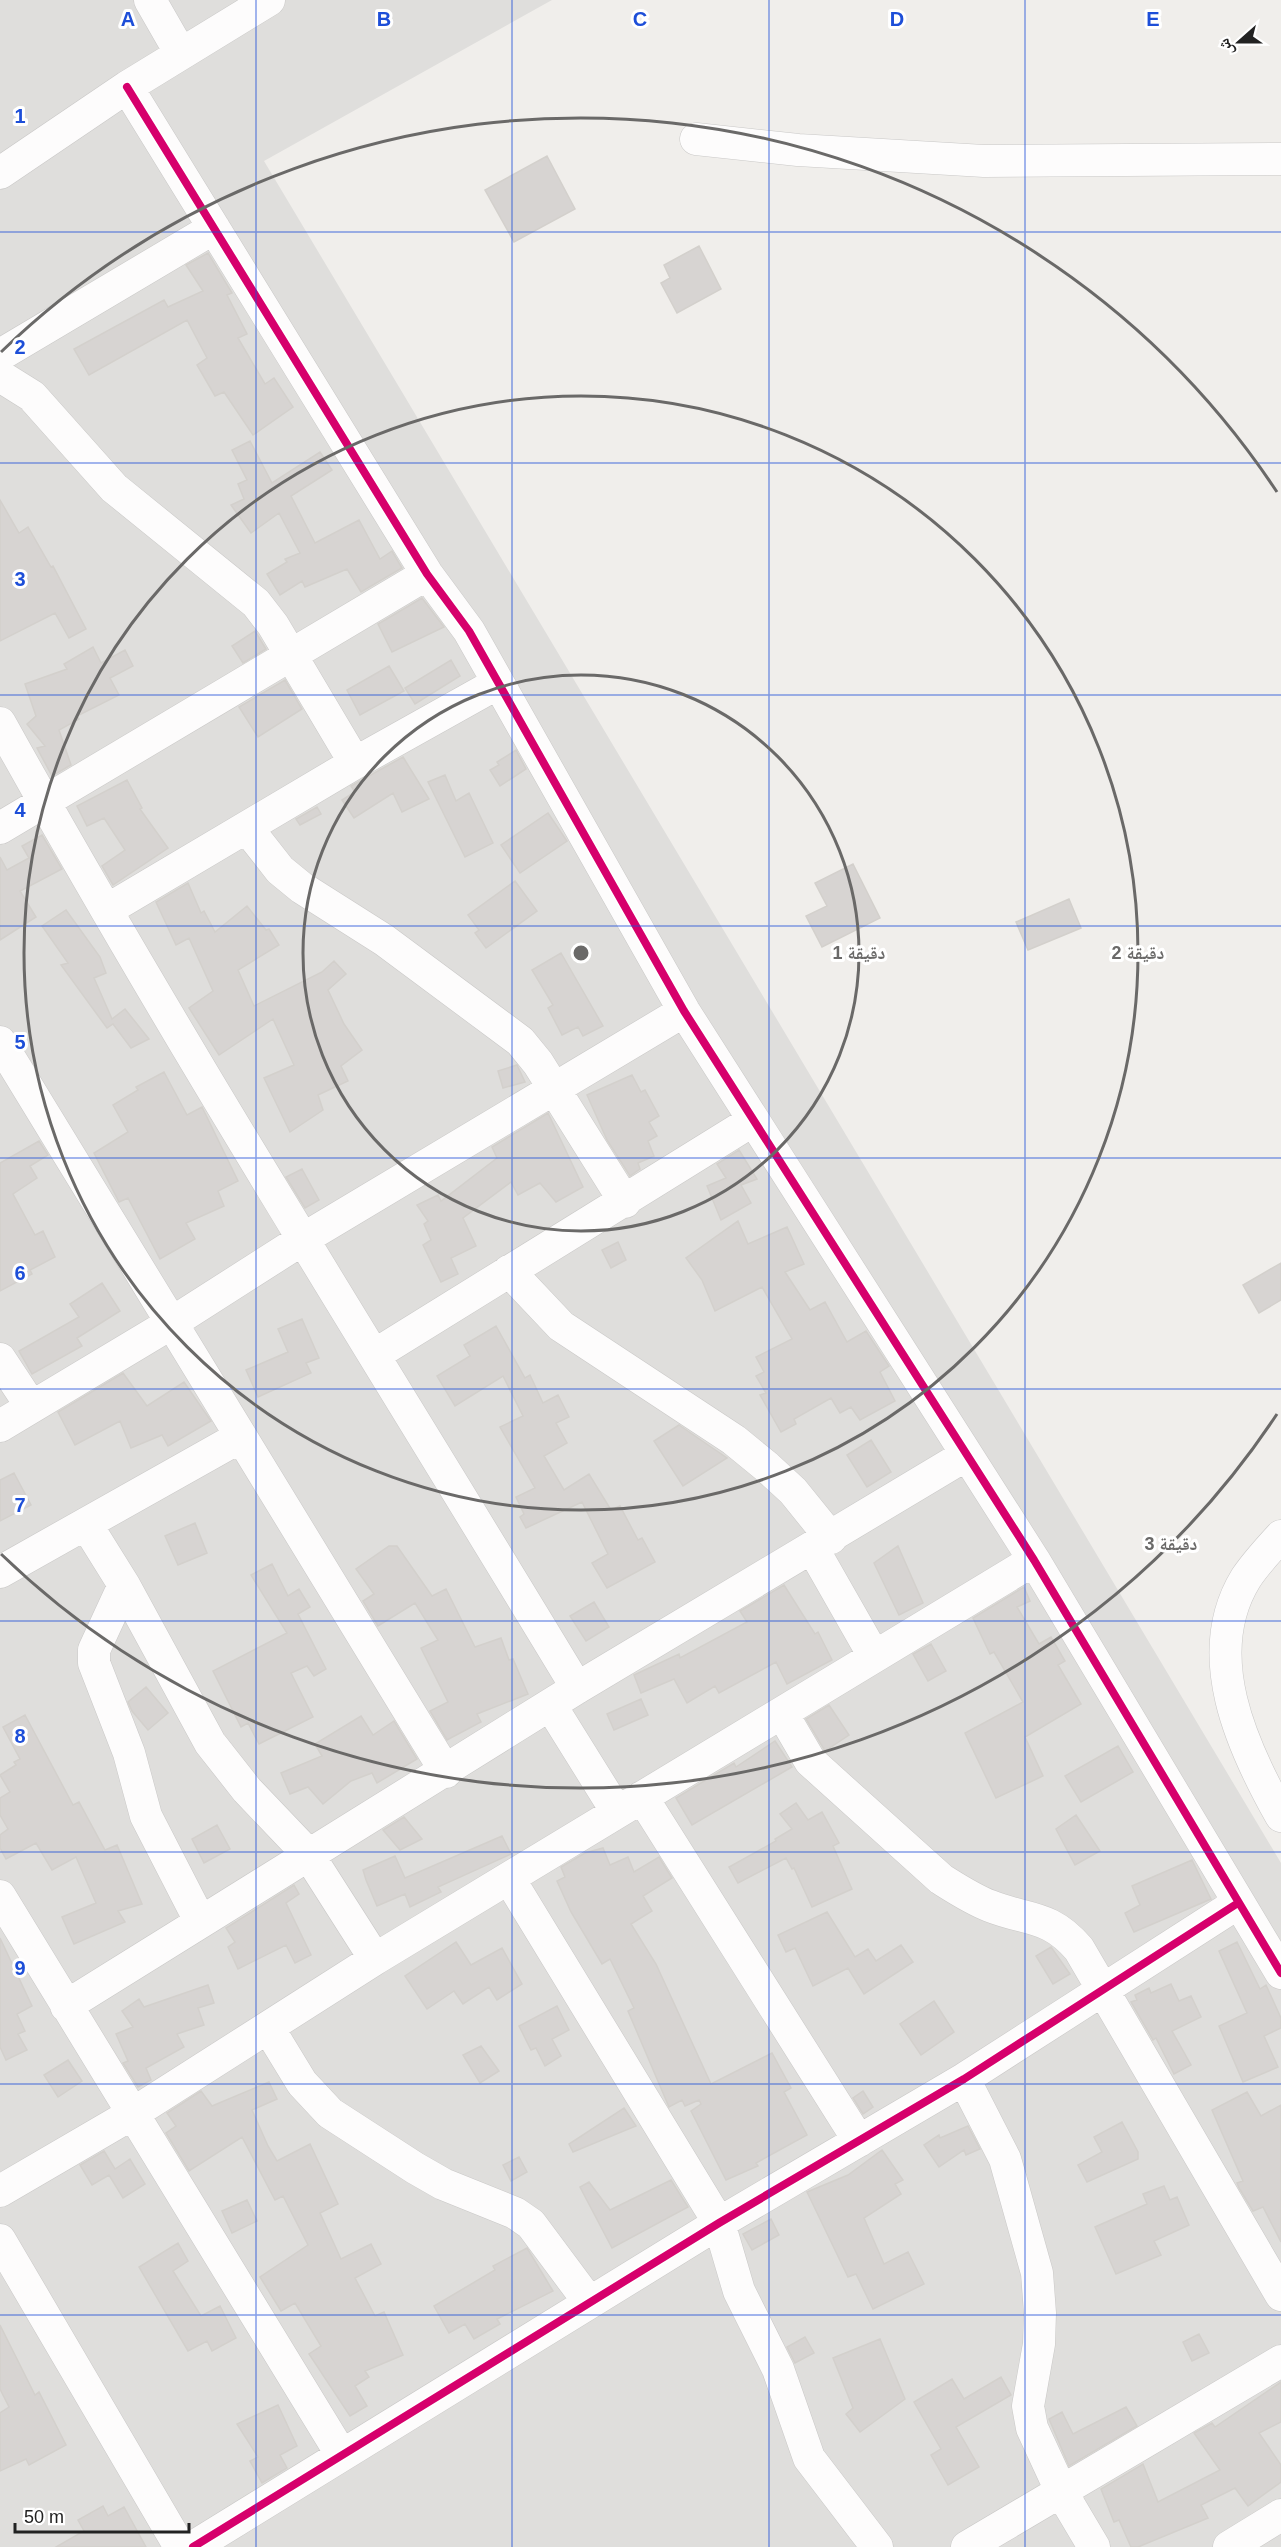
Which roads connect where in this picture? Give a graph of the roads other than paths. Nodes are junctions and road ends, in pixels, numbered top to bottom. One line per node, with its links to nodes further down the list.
1 (150, 0): 3 (street)
2 (269, 0): 3 (street)
3 (180, 54): 4 (street)
4 (127, 87): 7 (street); 8 (street)
5 (696, 139): 6 (street)
6 (1281, 159)
7 (0, 173)
8 (214, 228): 9 (street); 11 (street)
9 (0, 356)
10 (0, 376): 12 (street)
11 (427, 574): 12 (street); 13 (street)
12 (290, 656): 15 (street); 16 (street)
13 (498, 683): 15 (street); 20 (street)
14 (0, 723): 16 (street)
15 (355, 763): 18 (street)
16 (44, 802): 17 (street); 19 (street)
17 (0, 828)
18 (247, 828): 19 (street); 22 (street)
19 (107, 910): 25 (street)
20 (684, 1011): 22 (street); 23 (street)
21 (0, 1042): 27 (street)
22 (553, 1090): 24 (street); 25 (street)
23 (752, 1121): 24 (street); 33 (street)
24 (625, 1202): 26 (street)
25 (303, 1239): 27 (street); 28 (street)
26 (509, 1271): 28 (street); 36 (street)
27 (170, 1323): 30 (street); 32 (street)
28 (376, 1354): 41 (street)
29 (0, 1359): 30 (street)
30 (32, 1406): 31 (street)
31 (0, 1426)
32 (240, 1437): 34 (street); 44 (street)
33 (966, 1455): 36 (street); 37 (street)
34 (87, 1524): 38 (street); 39 (street)
35 (1281, 1536): 46 (street)
36 (822, 1544): 40 (street); 41 (street)
37 (1034, 1560): 40 (street); 50 (street)
38 (0, 1572)
39 (124, 1585): 47 (street); 51 (street)
40 (874, 1656): 43 (street)
41 (577, 1688): 42 (street)
42 (551, 1706): 44 (street); 45 (street)
43 (782, 1713): 45 (street); 54 (street)
44 (446, 1772): 47 (street)
45 (630, 1804): 48 (street); 59 (street)
46 (1281, 1816)
47 (308, 1854): 51 (street); 52 (street)
48 (510, 1880): 52 (street); 61 (street)
49 (0, 1896): 55 (street)
50 (1238, 1903): 53 (street); 54 (street)
51 (200, 1921): 55 (street)
52 (375, 1959): 56 (street)
53 (1281, 1973)
54 (1102, 1989): 57 (street); 63 (street)
55 (66, 2006): 58 (street)
56 (269, 2029): 58 (street); 64 (street)
57 (964, 2079): 59 (street); 67 (street)
58 (132, 2114): 60 (street); 66 (street)
59 (859, 2141): 61 (street)
60 (0, 2191)
61 (719, 2223): 64 (street); 71 (street)
62 (0, 2240): 69 (street)
63 (1281, 2295)
64 (589, 2302): 66 (street)
65 (1281, 2361): 67 (street)
66 (342, 2454): 70 (street)
67 (1062, 2493): 72 (street); 73 (street)
68 (1281, 2515): 74 (street)
69 (180, 2547)
70 (193, 2547)
71 (877, 2547)
72 (967, 2547)
73 (1094, 2547)
74 (1228, 2547)

